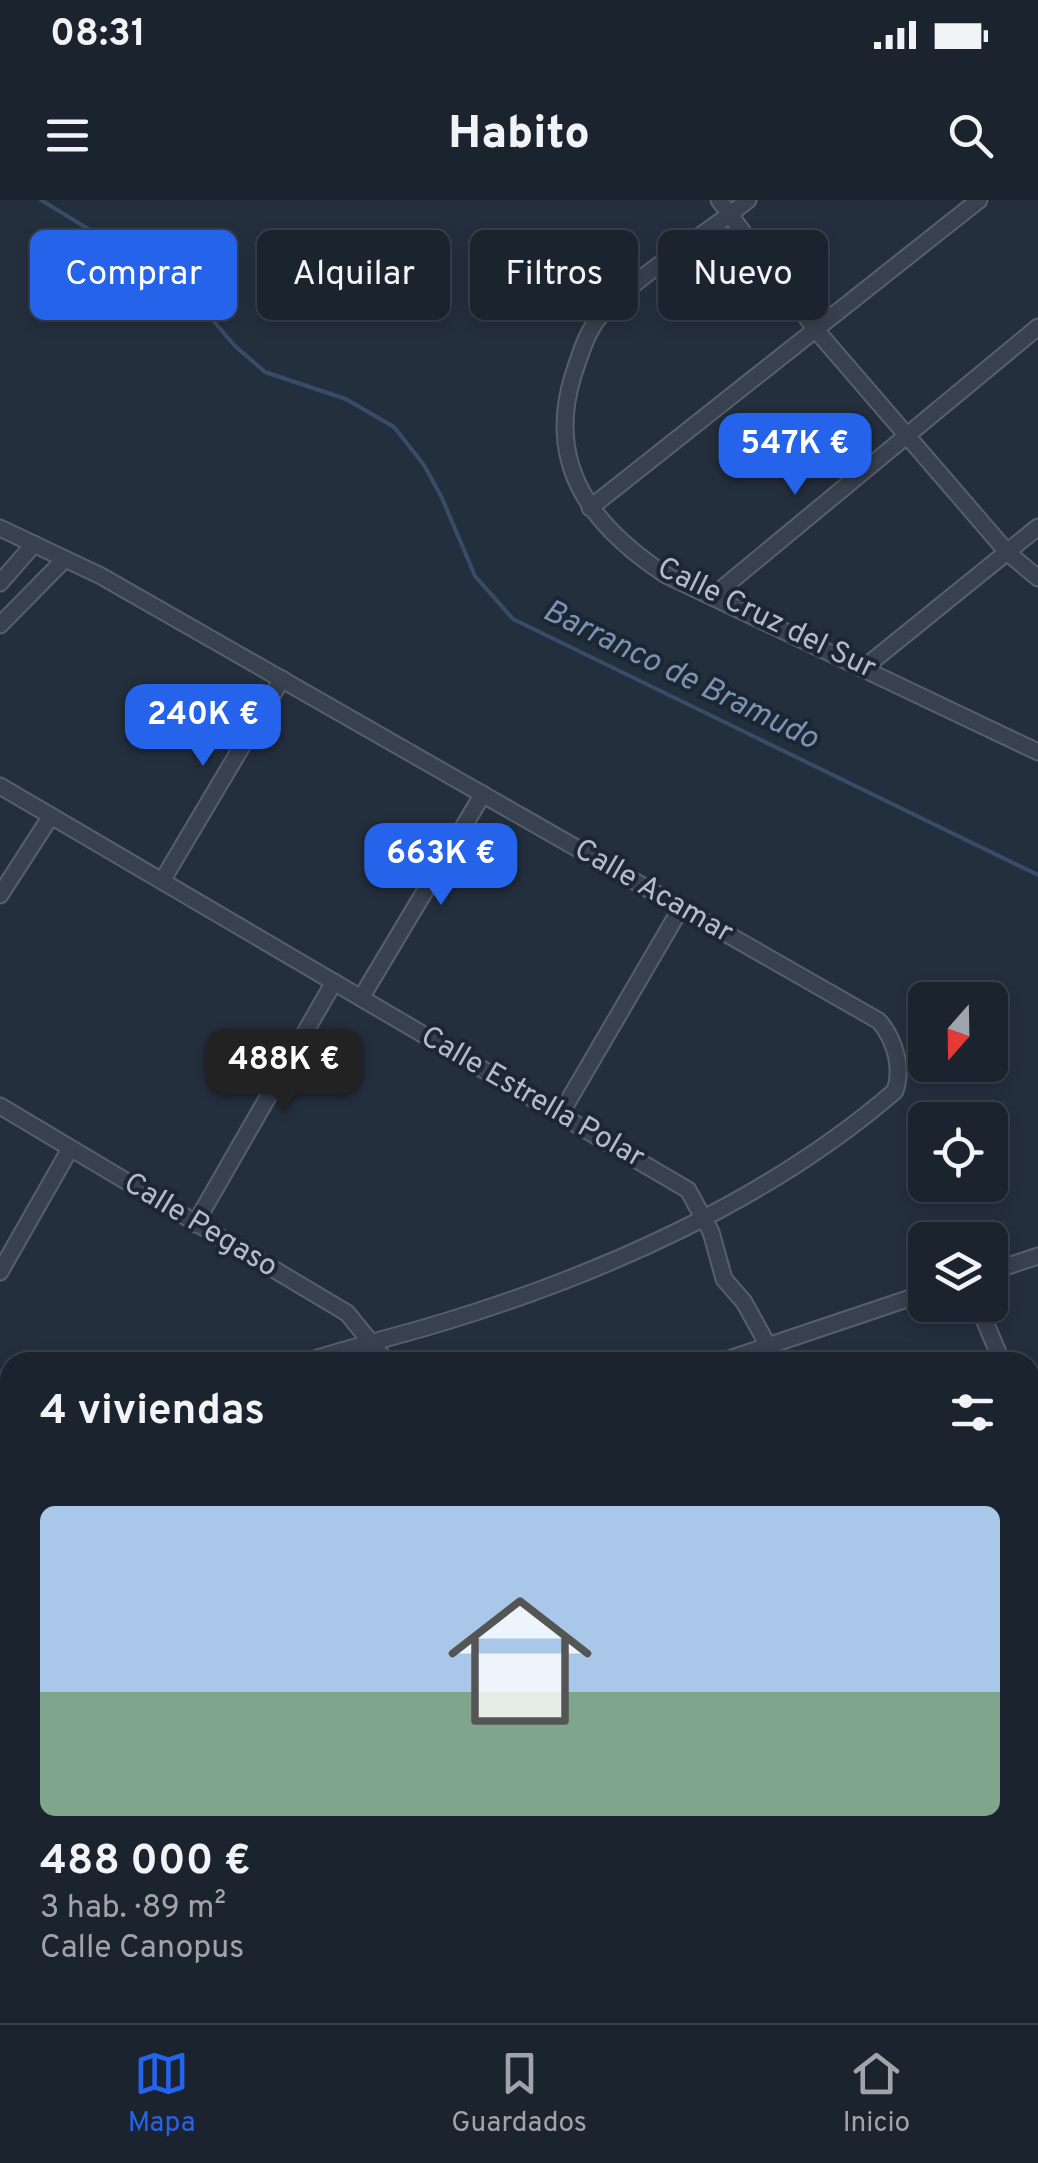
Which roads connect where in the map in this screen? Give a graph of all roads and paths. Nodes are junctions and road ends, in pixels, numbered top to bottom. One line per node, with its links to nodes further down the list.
1 (719, 200): 4 (street)
2 (748, 200): 4 (street, Calle Cruz del Sur)
3 (979, 200): 6 (street)
4 (731, 214): 6 (street); 8 (street, Calle Cruz del Sur)
5 (1038, 326): 7 (street)
6 (816, 330): 7 (street); 8 (street)
7 (907, 435): 12 (street); 16 (street)
8 (590, 508): 16 (street, Calle Cruz del Sur)
9 (1038, 527): 12 (street)
10 (0, 528): 11 (street, Calle Acamar)
11 (34, 544): 13 (street, Calle Acamar); 15 (street)
12 (1008, 553): 14 (street); 18 (street)
13 (65, 558): 17 (street); 19 (street, Calle Acamar)
14 (1038, 578)
15 (0, 583)
16 (712, 596): 18 (street, Calle Cruz del Sur)
17 (0, 625)
18 (865, 667): 20 (street, Calle Cruz del Sur)
19 (282, 679): 22 (street, Calle Acamar); 24 (street)
20 (1038, 752)
21 (0, 786): 23 (street, Calle Estrella Polar)
22 (483, 794): 26 (street, Calle Acamar); 28 (street)
23 (51, 816): 24 (street, Calle Estrella Polar); 25 (street)
24 (162, 881): 27 (street, Calle Estrella Polar)
25 (0, 895)
26 (682, 908): 30 (street); 32 (street, Calle Acamar)
27 (334, 982): 28 (street, Calle Estrella Polar); 33 (street)
28 (361, 998): 30 (street, Calle Estrella Polar)
29 (0, 1106): 31 (street, Calle Pegaso)
30 (560, 1115): 32 (street, Calle Estrella Polar)
31 (70, 1149): 33 (street, Calle Pegaso); 36 (street)
32 (702, 1218): 39 (street); 40 (street, Calle Estrella Polar)
33 (195, 1224): 39 (street, Calle Pegaso)
34 (1038, 1256): 35 (street)
35 (1008, 1266)
36 (0, 1272)
37 (908, 1299): 40 (street)
38 (985, 1322): 45 (street)
39 (368, 1342): 41 (street); 42 (street, Calle Pegaso)
40 (769, 1345): 43 (street); 44 (street, Calle Estrella Polar)
41 (336, 1352)
42 (377, 1352)
43 (749, 1352)
44 (772, 1352)
45 (998, 1352)

